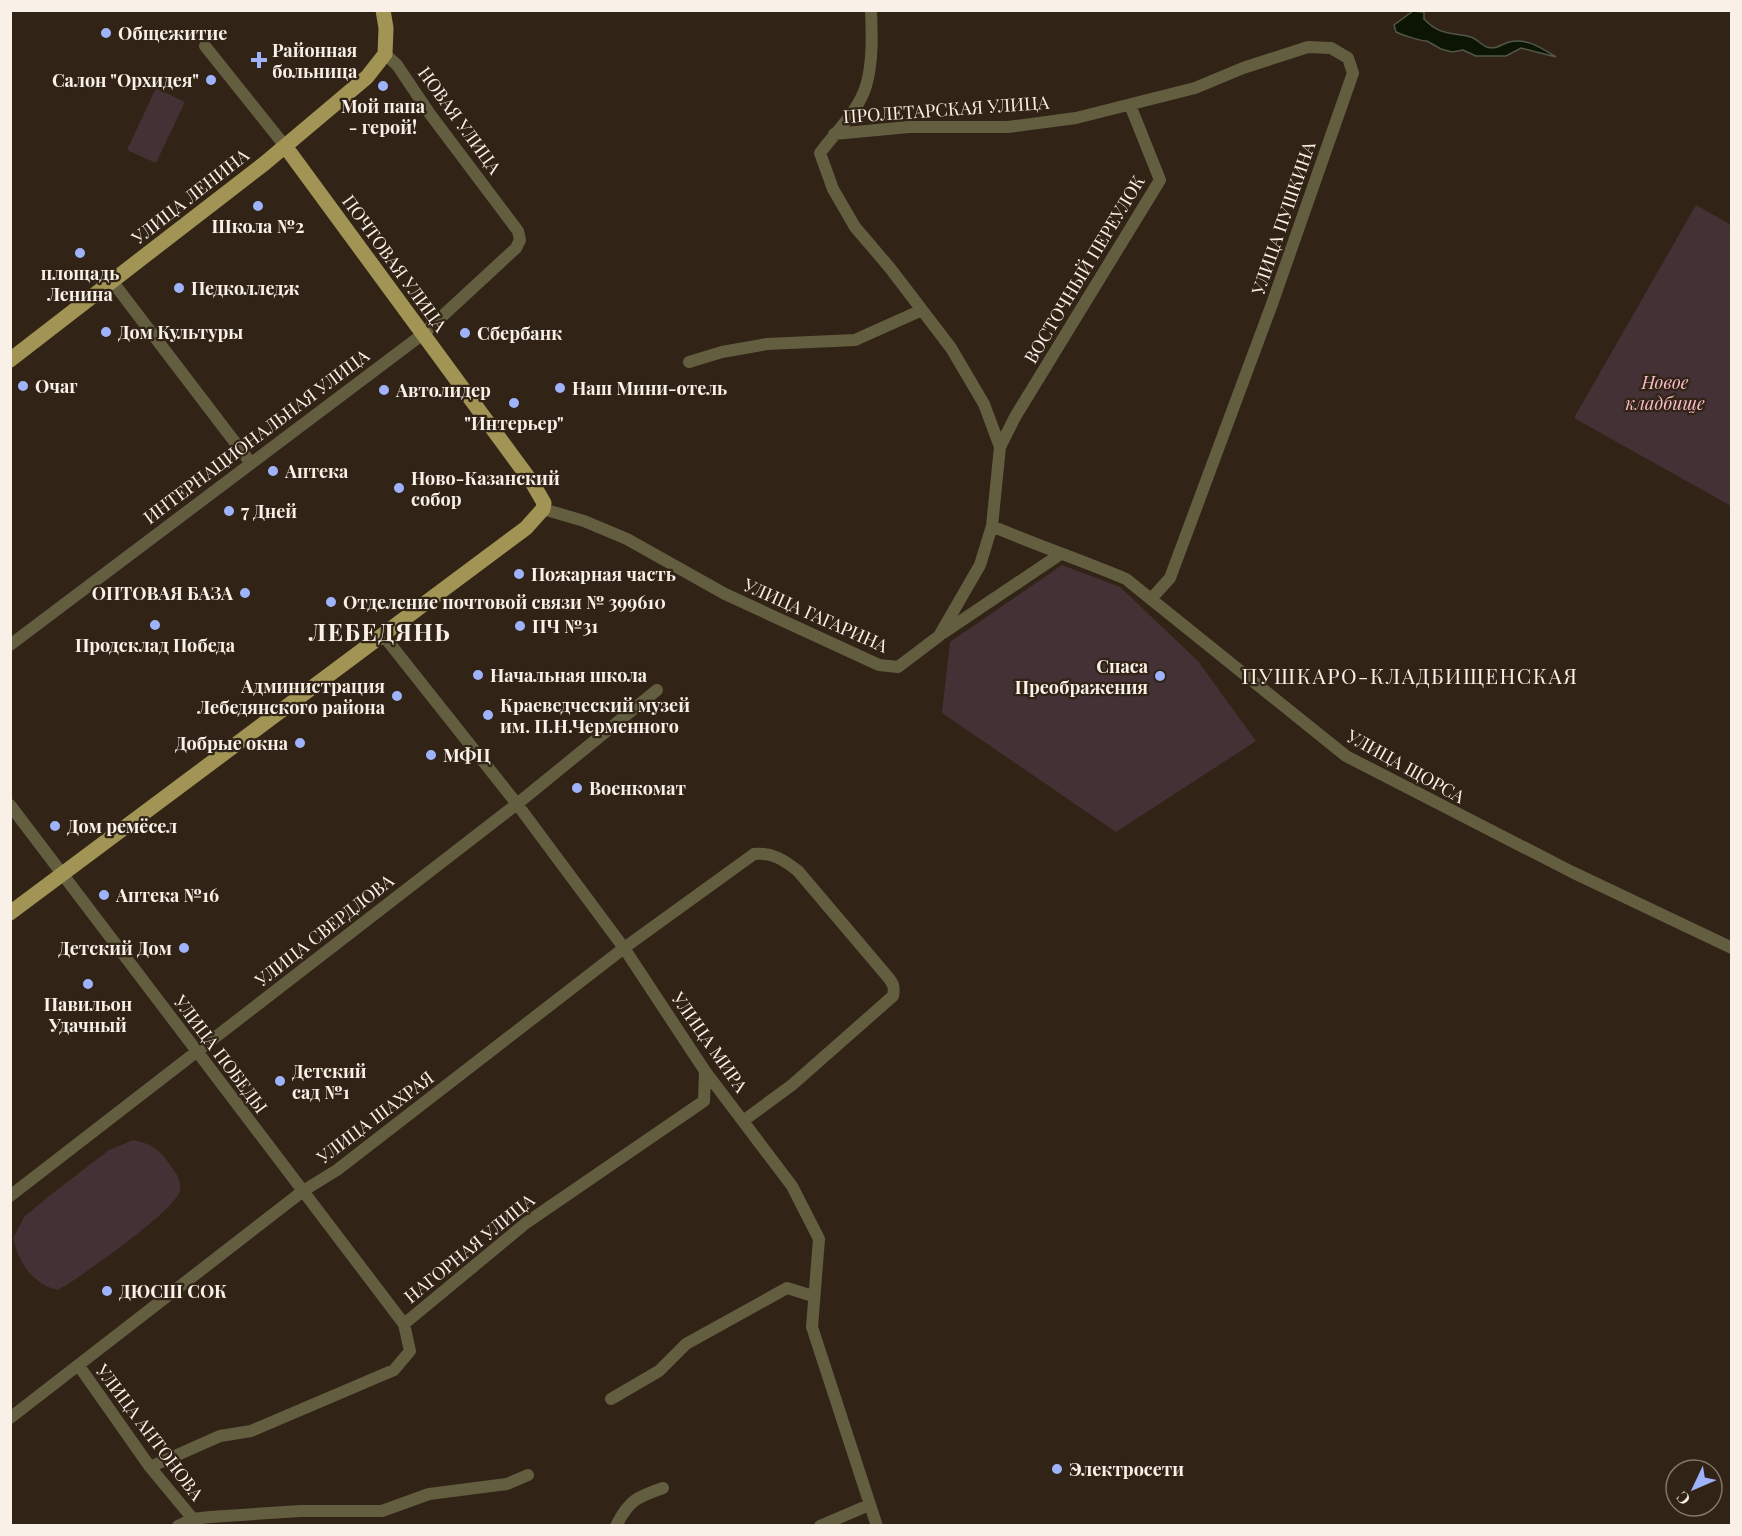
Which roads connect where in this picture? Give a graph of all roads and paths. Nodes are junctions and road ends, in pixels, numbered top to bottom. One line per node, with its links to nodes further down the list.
1 (382, 10): 4 (main road)
2 (871, 10): 6 (street, УЛИЦА ГАГАРИНА)
3 (205, 46): 7 (street, ПОЧТОВАЯ УЛИЦА)
4 (386, 54): 7 (main road, УЛИЦА ЛЕНИНА); 8 (street, НОВАЯ УЛИЦА)
5 (1131, 105): 6 (street, ПРОЛЕТАРСКАЯ УЛИЦА); 14 (street, ВОСТОЧНЫЙ ПЕРЕУЛОК); 19 (street, УЛИЦА ПУШКИНА)
6 (834, 135): 10 (street, УЛИЦА ГАГАРИНА)
7 (285, 146): 9 (main road, УЛИЦА ЛЕНИНА); 11 (main road, ПОЧТОВАЯ УЛИЦА)
8 (516, 248): 11 (street, ИНТЕРНАЦИОНАЛЬНАЯ УЛИЦА)
9 (112, 281): 12 (main road, УЛИЦА ЛЕНИНА); 15 (street)
10 (922, 310): 13 (street); 14 (street, УЛИЦА ГАГАРИНА)
11 (423, 334): 15 (street, ИНТЕРНАЦИОНАЛЬНАЯ УЛИЦА); 16 (main road, ПОЧТОВАЯ УЛИЦА)
12 (10, 360)
13 (689, 362)
14 (1000, 447): 17 (street, УЛИЦА ГАГАРИНА)
15 (250, 462): 22 (street, ИНТЕРНАЦИОНАЛЬНАЯ УЛИЦА)
16 (543, 509): 20 (main road); 21 (street, УЛИЦА ГАГАРИНА)
17 (992, 526): 18 (street, УЛИЦА ЩОРСА); 21 (street, УЛИЦА ГАГАРИНА)
18 (1059, 555): 19 (street, УЛИЦА ЩОРСА); 21 (street)
19 (1151, 599): 29 (street, УЛИЦА ЩОРСА)
20 (383, 634): 24 (street, УЛИЦА МИРА); 26 (main road)
21 (939, 636)
22 (10, 645)
23 (657, 690): 24 (street, УЛИЦА СВЕРДЛОВА)
24 (517, 804): 28 (street, УЛИЦА МИРА); 30 (street, УЛИЦА СВЕРДЛОВА)
25 (10, 805): 26 (street, УЛИЦА ПОБЕДЫ)
26 (61, 875): 27 (main road); 30 (street, УЛИЦА ПОБЕДЫ)
27 (10, 913)
28 (624, 948): 31 (street, УЛИЦА МИРА); 32 (street, УЛИЦА ШАХРАЯ); 33 (street, УЛИЦА ШАХРАЯ)
29 (1731, 948)
30 (196, 1052): 33 (street, УЛИЦА ПОБЕДЫ); 34 (street, УЛИЦА СВЕРДЛОВА)
31 (705, 1071): 32 (street, УЛИЦА МИРА); 36 (street, НАГОРНАЯ УЛИЦА)
32 (743, 1121): 35 (street, УЛИЦА МИРА)
33 (303, 1191): 36 (street, УЛИЦА ПОБЕДЫ); 37 (street, УЛИЦА ШАХРАЯ)
34 (10, 1196)
35 (813, 1296): 38 (street); 43 (street, УЛИЦА МИРА)
36 (404, 1324): 40 (street, НАГОРНАЯ УЛИЦА)
37 (79, 1366): 39 (street, УЛИЦА ШАХРАЯ); 40 (street, УЛИЦА АНТОНОВА)
38 (611, 1399)
39 (10, 1419)
40 (150, 1467): 44 (street, УЛИЦА АНТОНОВА)
41 (528, 1475): 45 (street)
42 (663, 1488): 47 (street)
43 (869, 1505): 48 (street); 49 (street, УЛИЦА МИРА)
44 (193, 1519): 45 (street); 46 (street)
45 (211, 1521)
46 (178, 1526)
47 (616, 1526)
48 (820, 1526)
49 (877, 1526)

